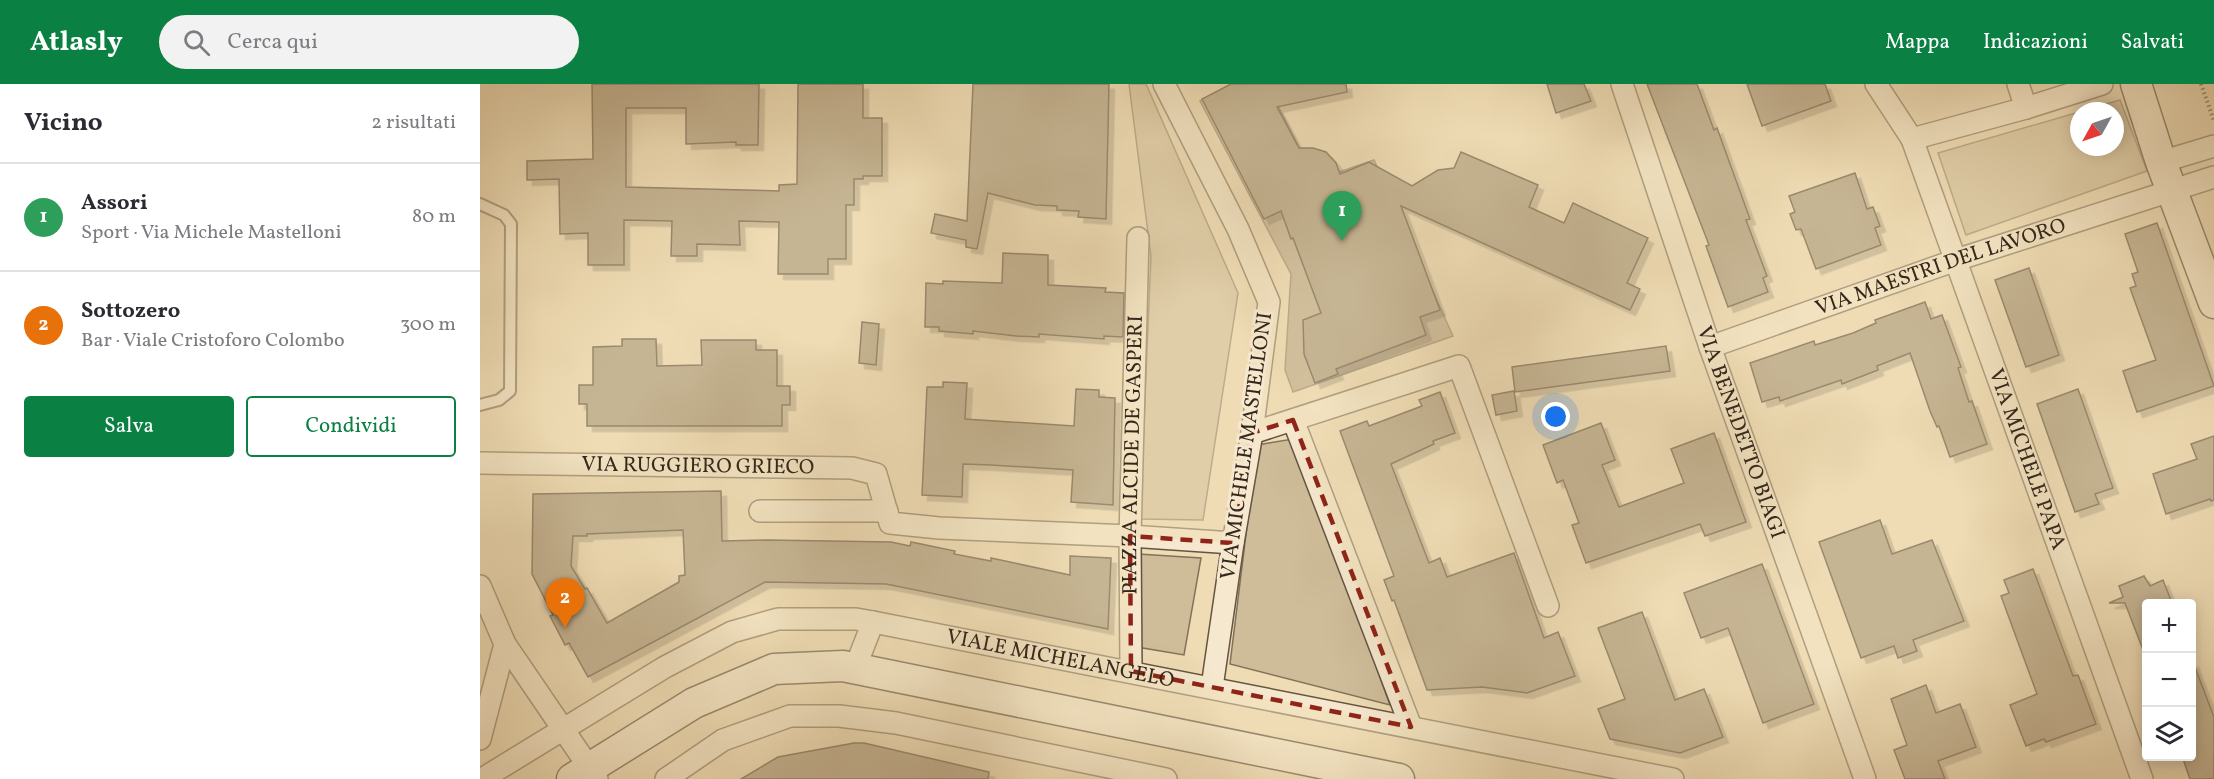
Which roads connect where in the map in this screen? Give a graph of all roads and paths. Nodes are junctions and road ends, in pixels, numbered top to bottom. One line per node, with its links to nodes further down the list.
1 (1164, 84): 22 (street, VIA MICHELE MASTELLONI)
2 (1622, 84): 19 (street, VIA BENEDETTO BIAGI)
3 (1875, 84): 10 (street, VIA MICHELE PAPA)
4 (2018, 84): 8 (street)
5 (2102, 84): 8 (street)
6 (2136, 84): 12 (street)
7 (2201, 84): 9 (path)
8 (2026, 108): 10 (street)
9 (2214, 121)
10 (1912, 139): 17 (street, VIA MICHELE PAPA)
11 (2214, 146): 12 (street)
12 (2162, 162): 14 (street)
13 (2214, 177): 14 (street, VIA MAESTRI DEL LAVORO)
14 (2172, 191): 17 (street, VIA MAESTRI DEL LAVORO); 18 (street)
15 (480, 204): 20 (lane)
16 (1138, 238): 26 (street, PIAZZA ALCIDE DE GASPERI)
17 (1956, 260): 19 (street, VIA MAESTRI DEL LAVORO); 46 (street, VIA MICHELE PAPA)
18 (2214, 303)
19 (1710, 347): 45 (street, VIA BENEDETTO BIAGI)
20 (480, 405)
21 (1293, 420): 22 (street); 29 (street); 35 (street)
22 (1252, 433): 27 (street, VIA MICHELE MASTELLONI)
23 (480, 463): 25 (street, VIA RUGGIERO GRIECO)
24 (760, 511): 25 (street, VIA RUGGIERO GRIECO)
25 (887, 511): 26 (street)
26 (1130, 536): 27 (street); 33 (street, PIAZZA ALCIDE DE GASPERI)
27 (1233, 543): 34 (street, VIA MICHELE MASTELLONI)
28 (480, 586): 31 (street)
29 (1548, 606)
30 (873, 622): 32 (street); 33 (street, VIALE MICHELANGELO); 36 (street, VIALE MICHELANGELO)
31 (506, 644): 36 (street); 37 (street)
32 (855, 668): 38 (street); 43 (street)
33 (1131, 671): 34 (street, VIALE MICHELANGELO)
34 (1212, 687): 35 (street, VIALE MICHELANGELO)
35 (1411, 727): 44 (street, VIALE MICHELANGELO)
36 (563, 730): 38 (street); 40 (street, VIALE MICHELANGELO)
37 (480, 740)
38 (586, 775)
39 (1135, 776): 41 (street); 42 (street)
40 (482, 779)
41 (666, 779)
42 (1166, 779)
43 (1399, 779)
44 (1673, 779)
45 (1865, 779)
46 (2142, 779)

